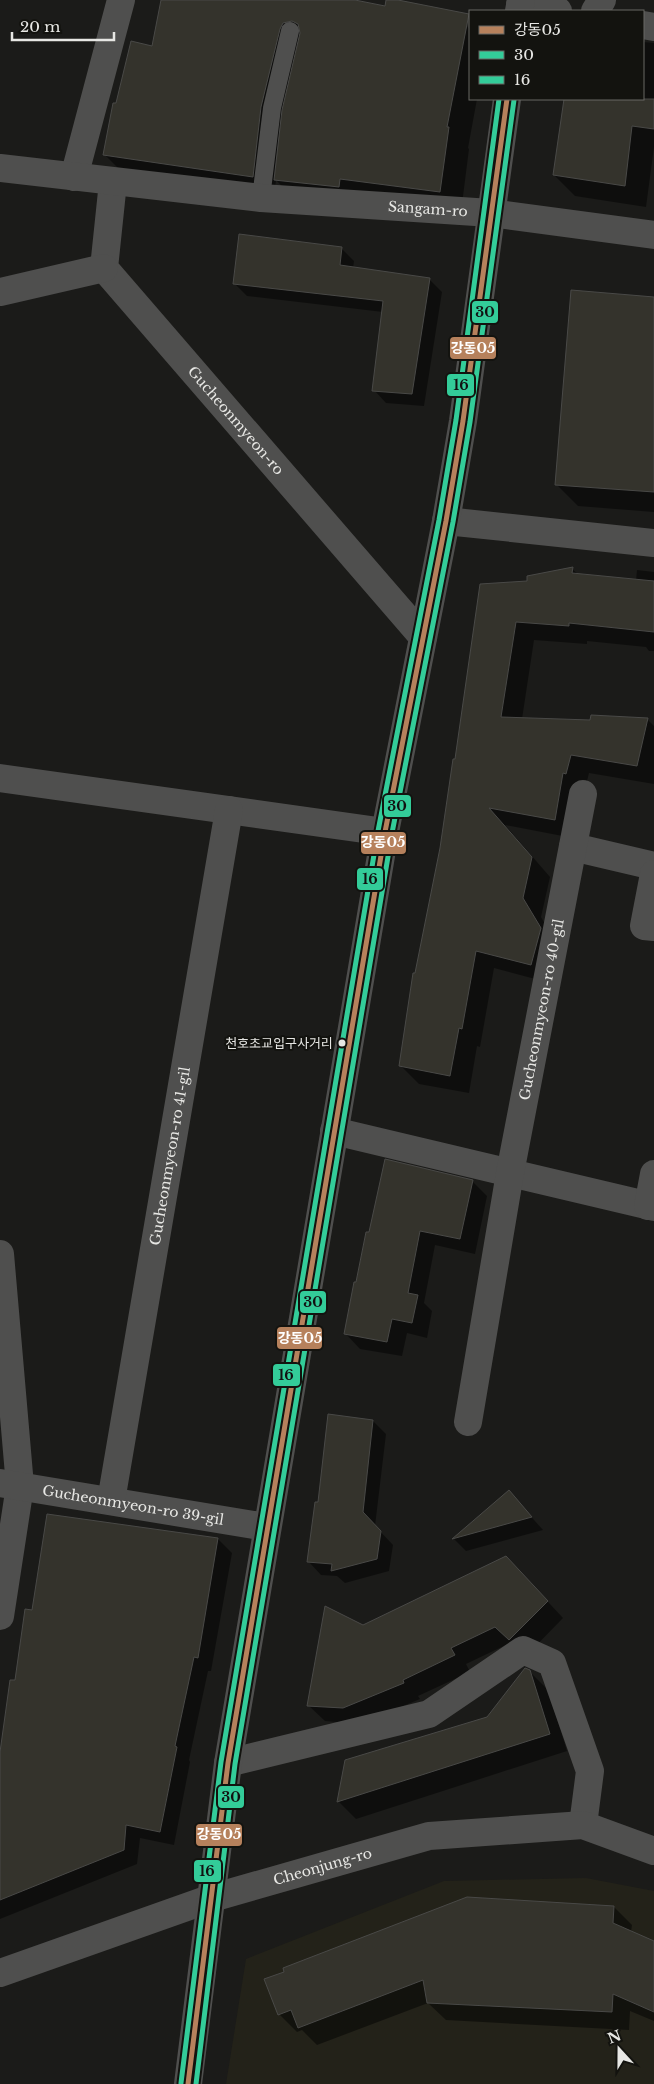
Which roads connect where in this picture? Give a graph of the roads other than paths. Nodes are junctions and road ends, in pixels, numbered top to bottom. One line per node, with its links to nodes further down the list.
1 (121, 0): 7 (street)
2 (520, 5): 3 (street)
3 (552, 10)
4 (290, 30): 9 (lane)
5 (507, 100): 10 (street)
6 (0, 168): 7 (street, Sangam-ro)
7 (74, 177): 8 (street, Sangam-ro)
8 (113, 182): 9 (street, Sangam-ro); 12 (street)
9 (262, 198): 10 (street, Sangam-ro)
10 (490, 213): 11 (street, Sangam-ro); 14 (street)
11 (654, 235)
12 (104, 268): 13 (street); 16 (street, Gucheonmyeon-ro)
13 (0, 292)
14 (446, 521): 15 (street); 16 (street)
15 (654, 543)
16 (423, 637): 20 (street)
17 (0, 778): 19 (street)
18 (583, 794): 21 (street, Gucheonmyeon-ro 40-gil)
19 (229, 810): 20 (street); 32 (street, Gucheonmyeon-ro 41-gil)
20 (385, 832): 25 (street)
21 (573, 847): 22 (street); 26 (street, Gucheonmyeon-ro 40-gil)
22 (654, 866)
23 (654, 874): 24 (street)
24 (654, 927)
25 (334, 1131): 26 (street); 33 (street)
26 (510, 1173): 28 (street); 30 (street, Gucheonmyeon-ro 40-gil)
27 (654, 1174): 28 (street)
28 (651, 1207)
29 (0, 1254): 31 (street)
30 (468, 1422)
31 (10, 1484): 32 (street, Gucheonmyeon-ro 39-gil); 34 (street)
32 (112, 1501): 33 (street, Gucheonmyeon-ro 39-gil)
33 (266, 1527): 35 (street)
34 (0, 1616)
35 (228, 1762): 36 (street); 38 (street)
36 (583, 1825): 37 (street, Cheonjung-ro); 38 (street, Cheonjung-ro)
37 (654, 1851)
38 (212, 1898): 39 (street, Cheonjung-ro); 40 (street)
39 (0, 1973)
40 (188, 2084)

